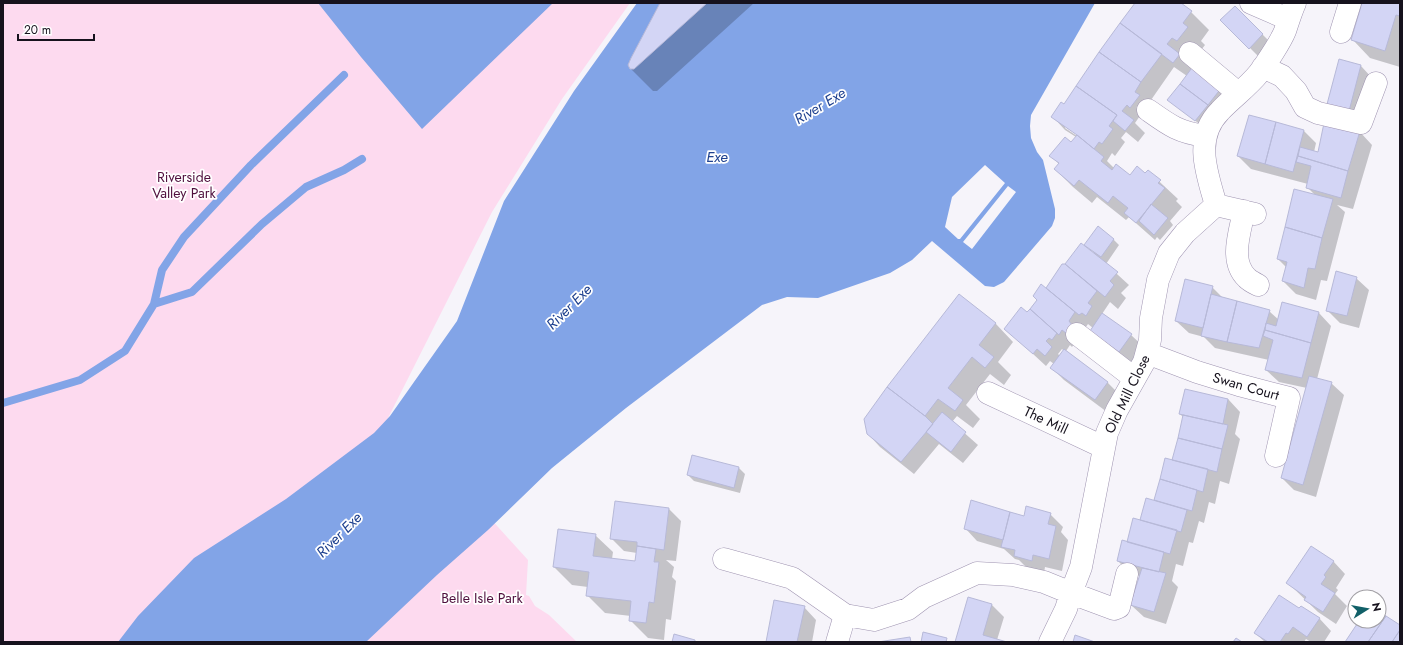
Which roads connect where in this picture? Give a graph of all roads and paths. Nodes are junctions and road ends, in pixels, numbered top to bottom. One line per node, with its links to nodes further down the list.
1 (1251, 3): 3 (street)
2 (1350, 3): 4 (street)
3 (1292, 11): 6 (street)
4 (1341, 32)
5 (1190, 53): 8 (street)
6 (1263, 67): 7 (street); 8 (street)
7 (1376, 83)
8 (1238, 93): 10 (street)
9 (1148, 110): 10 (street)
10 (1205, 136): 11 (street)
11 (1216, 205): 12 (street); 14 (street, Old Mill Close)
12 (1258, 285)
13 (1077, 334): 15 (street)
14 (1147, 352): 15 (street, Old Mill Close); 18 (street, Swan Court)
15 (1134, 378): 17 (street, Old Mill Close)
16 (988, 393): 17 (street, The Mill)
17 (1103, 447): 21 (street, Old Mill Close)
18 (1276, 456)
19 (724, 559): 22 (street)
20 (1127, 574): 21 (street)
21 (1071, 593): 22 (street); 24 (street, Old Mill Close)
22 (845, 615): 23 (street)
23 (837, 642)
24 (1050, 642)

